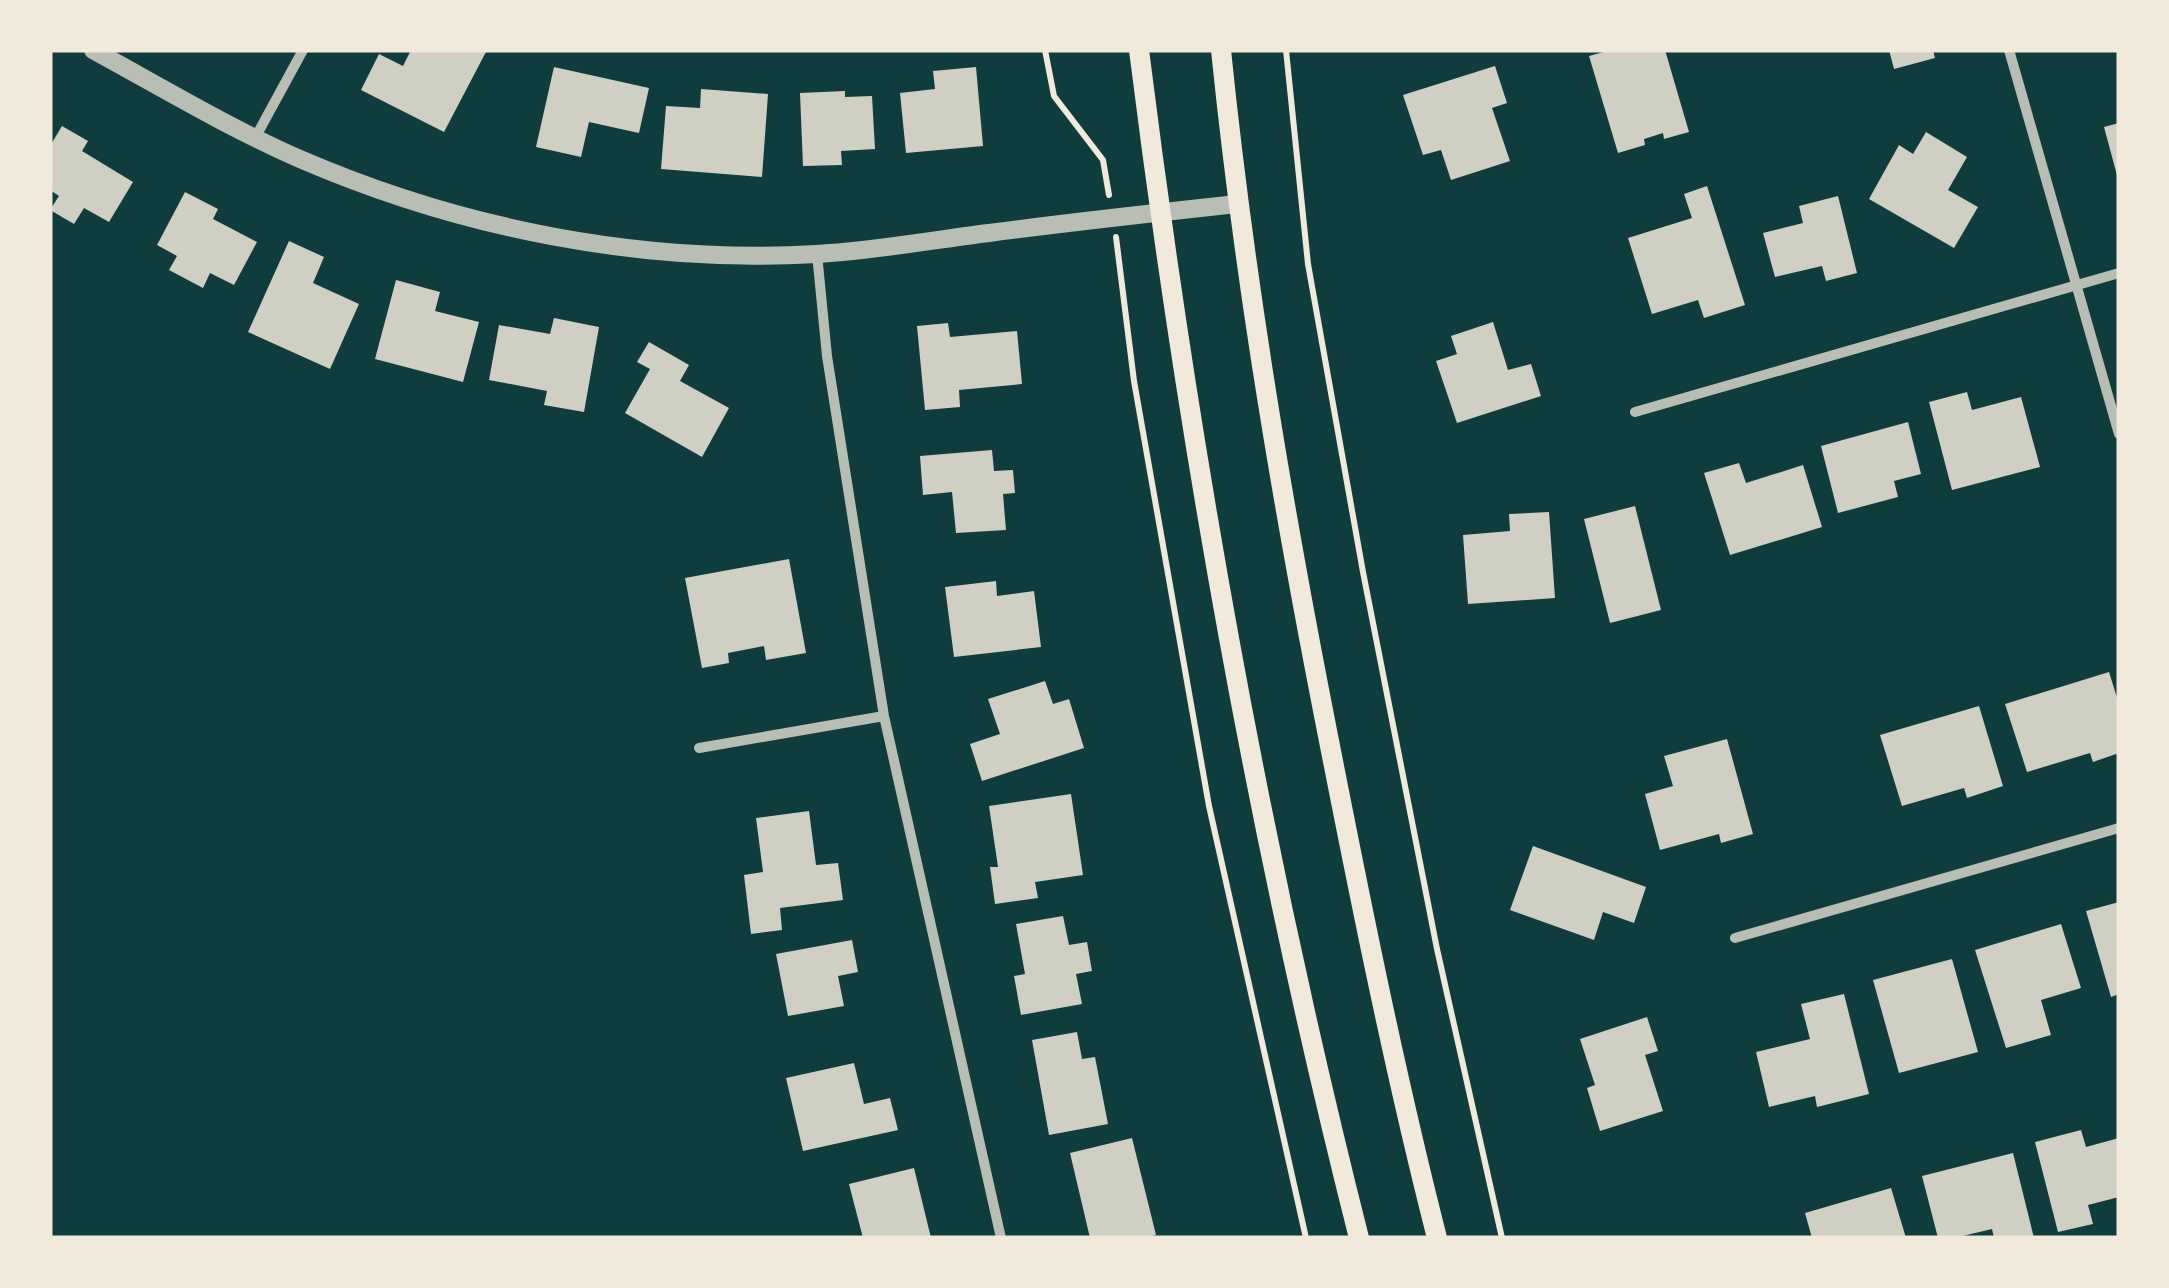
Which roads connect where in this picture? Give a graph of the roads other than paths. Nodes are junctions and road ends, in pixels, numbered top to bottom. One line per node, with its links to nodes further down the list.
1 (93, 50): 6 (street)
2 (303, 50): 6 (street)
3 (1139, 50): 8 (main road)
4 (1221, 50): 7 (main road)
5 (2009, 50): 11 (street)
6 (255, 138): 9 (street)
7 (1237, 204): 8 (street); 20 (main road)
8 (1159, 212): 9 (street); 19 (main road)
9 (818, 254): 14 (street)
10 (2119, 274): 11 (street)
11 (2077, 286): 12 (street); 13 (street)
12 (1635, 412)
13 (2119, 434)
14 (884, 716): 15 (street); 18 (street)
15 (699, 748)
16 (2119, 828): 17 (street)
17 (1734, 938)
18 (1002, 1238)
19 (1358, 1238)
20 (1437, 1238)

